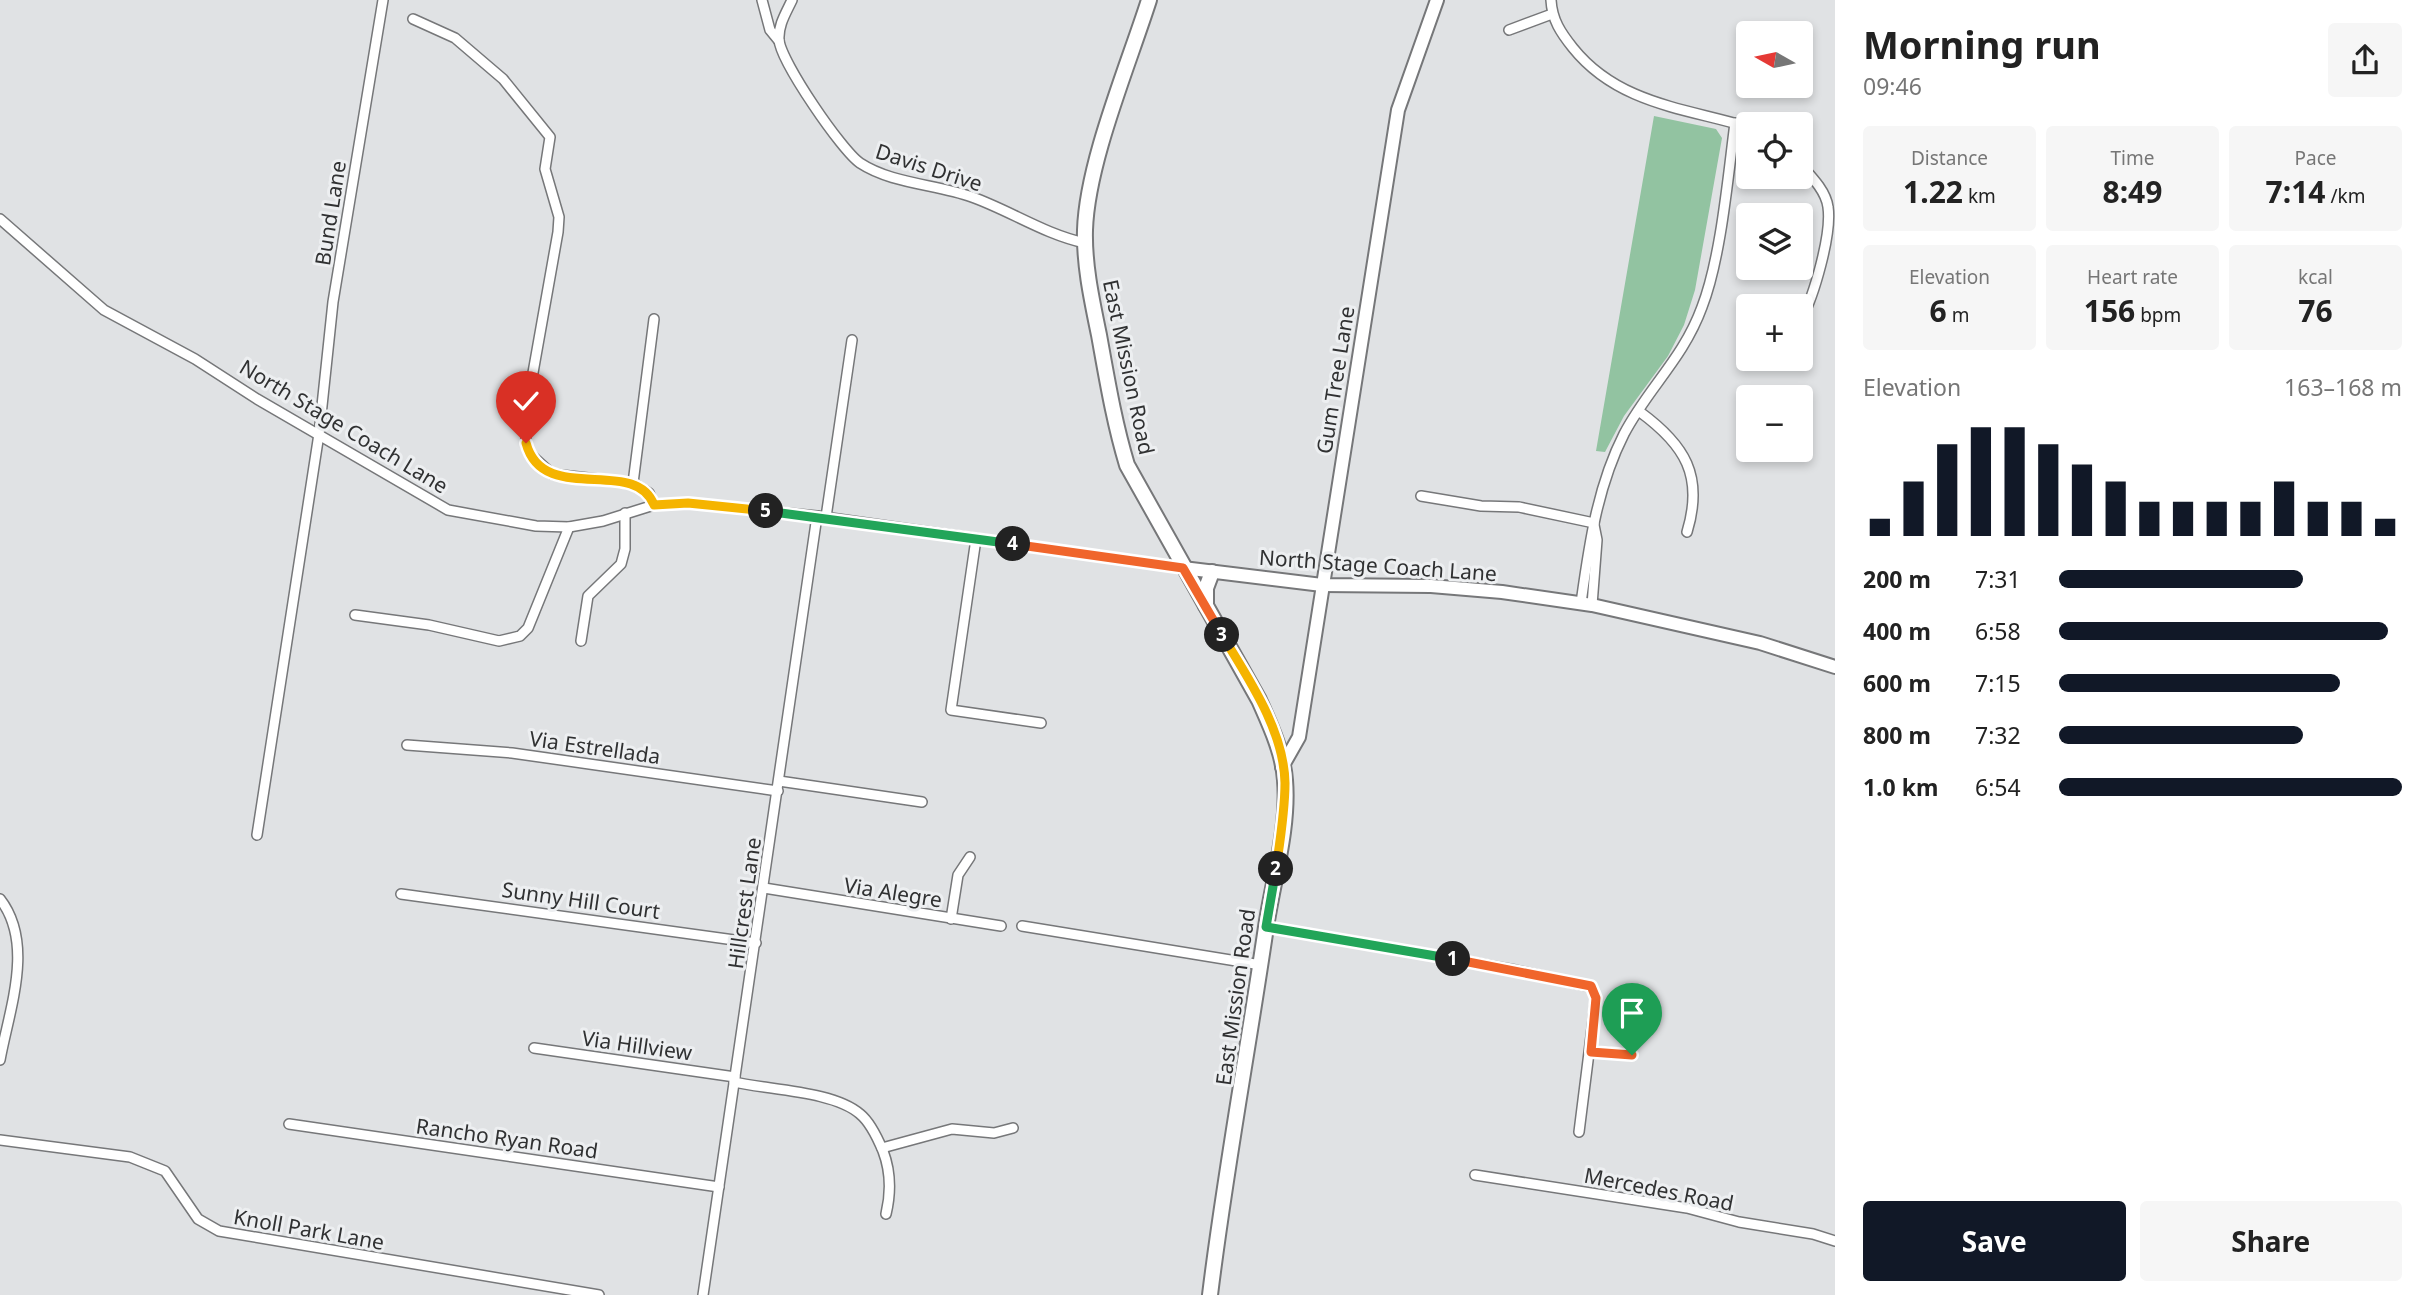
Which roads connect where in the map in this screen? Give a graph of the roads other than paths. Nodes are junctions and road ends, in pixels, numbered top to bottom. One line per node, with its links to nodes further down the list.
1 (383, 0): 19 (street, Bund Lane)
2 (762, 0): 10 (street, Davis Drive)
3 (792, 0): 10 (street)
4 (1149, 0): 14 (main road, East Mission Road)
5 (1437, 0): 31 (street, Gum Tree Lane)
6 (1551, 0): 7 (street)
7 (1552, 14): 9 (street); 11 (street)
8 (414, 19): 20 (street)
9 (1509, 30)
10 (779, 41): 14 (street, Davis Drive)
11 (1735, 123): 18 (street)
12 (1813, 178): 15 (street)
13 (0, 219): 19 (street, North Stage Coach Lane)
14 (1085, 243): 29 (main road, East Mission Road)
15 (1813, 296)
16 (654, 319): 20 (street)
17 (852, 340): 24 (street, Hillcrest Lane)
18 (1640, 412): 25 (street); 27 (street)
19 (320, 434): 26 (street, North Stage Coach Lane); 42 (street, Bund Lane)
20 (633, 483): 22 (street)
21 (1422, 496): 25 (street)
22 (654, 505): 23 (street, North Stage Coach Lane); 24 (street, North Stage Coach Lane)
23 (625, 513): 26 (street, North Stage Coach Lane); 35 (street)
24 (821, 517): 28 (street, North Stage Coach Lane); 40 (street, Hillcrest Lane)
25 (1594, 523): 32 (street)
26 (569, 527): 34 (street)
27 (1687, 532)
28 (976, 539): 29 (street, North Stage Coach Lane); 37 (street)
29 (1183, 568): 30 (street, North Stage Coach Lane); 33 (main road, East Mission Road)
30 (1212, 572): 31 (street, North Stage Coach Lane); 33 (main road)
31 (1322, 585): 32 (street, North Stage Coach Lane); 39 (street, Gum Tree Lane)
32 (1586, 604): 36 (street, North Stage Coach Lane)
33 (1206, 608): 39 (main road, East Mission Road)
34 (355, 615)
35 (580, 641)
36 (1835, 667)
37 (1041, 723)
38 (407, 745): 40 (street, Via Estrellada)
39 (1282, 767): 50 (main road, East Mission Road)
40 (779, 786): 41 (street, Via Estrellada); 44 (street, Hillcrest Lane)
41 (922, 802)
42 (257, 835)
43 (970, 857): 47 (street, Via Alegre)
44 (764, 888): 47 (street, Via Alegre); 51 (street, Hillcrest Lane)
45 (401, 894): 51 (street, Sunny Hill Court)
46 (0, 899): 56 (street)
47 (951, 919): 48 (street)
48 (1001, 926)
49 (1022, 926): 52 (street)
50 (1266, 927): 52 (main road, East Mission Road); 54 (street)
51 (756, 943): 57 (street, Hillcrest Lane)
52 (1261, 965): 69 (main road, East Mission Road)
53 (534, 1048): 57 (street, Via Hillview)
54 (1591, 1052): 55 (street); 60 (street)
55 (1632, 1055)
56 (0, 1060)
57 (735, 1080): 62 (street, Via Hillview); 64 (street, Hillcrest Lane)
58 (289, 1124): 64 (street, Rancho Ryan Road)
59 (1013, 1128): 62 (street)
60 (1579, 1132)
61 (0, 1140): 67 (street, Knoll Park Lane)
62 (882, 1148): 65 (street, Via Hillview)
63 (1475, 1175): 66 (street, Mercedes Road)
64 (719, 1187): 68 (street, Hillcrest Lane)
65 (886, 1214)
66 (1835, 1241)
67 (599, 1295)
68 (703, 1295)
69 (1210, 1295)

